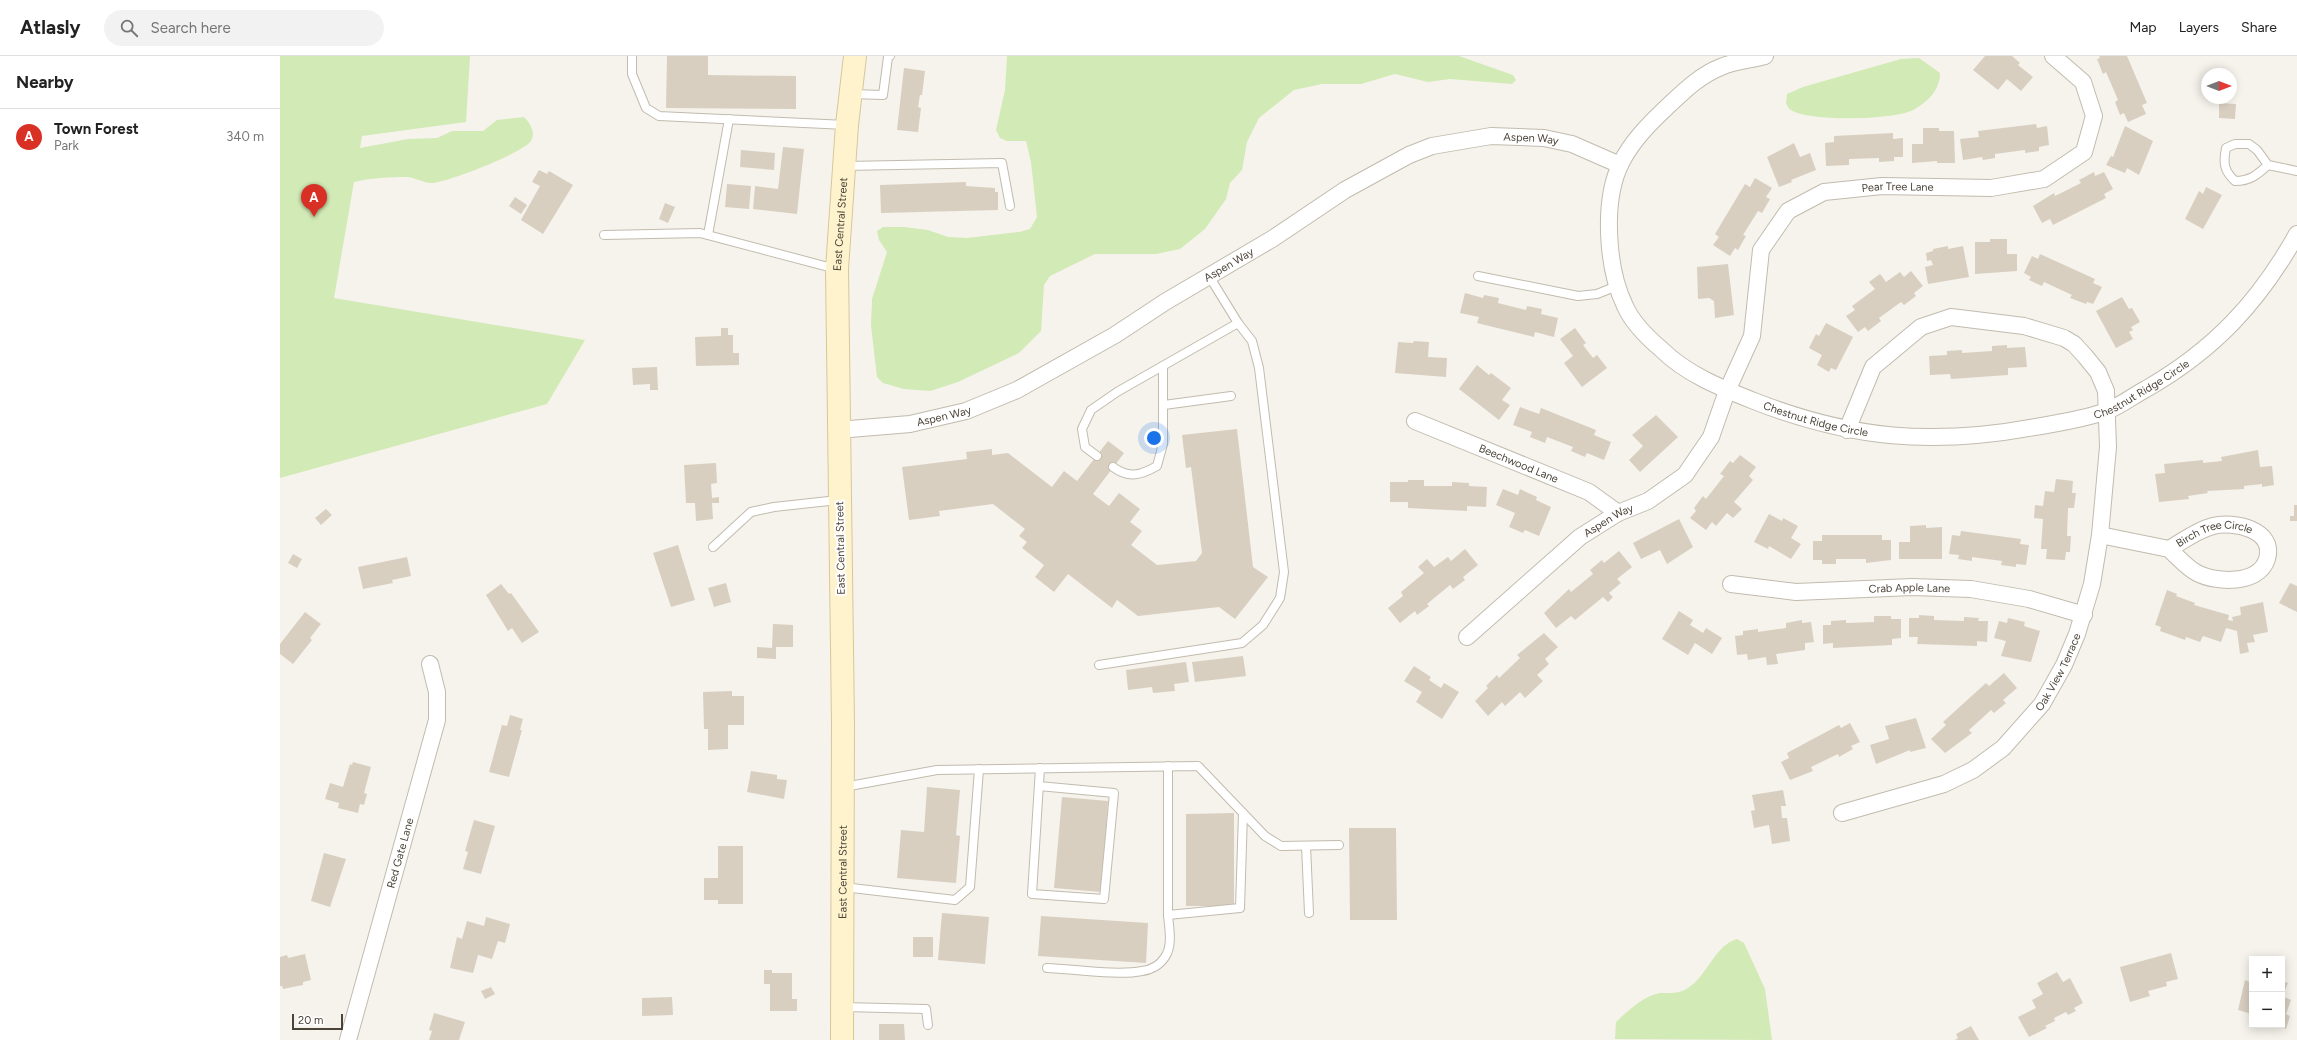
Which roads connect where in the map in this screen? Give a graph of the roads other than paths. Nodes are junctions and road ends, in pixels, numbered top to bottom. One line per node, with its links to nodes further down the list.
1 (632, 56): 8 (lane)
2 (854, 56): 7 (main road, East Central Street)
3 (890, 56): 7 (lane)
4 (1764, 56): 6 (street, Chestnut Ridge Circle)
5 (2053, 56): 24 (street, Pear Tree Lane)
6 (1718, 61): 10 (street, Chestnut Ridge Circle)
7 (850, 94): 9 (main road, East Central Street)
8 (729, 119): 9 (lane); 17 (lane)
9 (846, 125): 12 (main road, East Central Street)
10 (1620, 165): 19 (street, Aspen Way); 21 (street, Chestnut Ridge Circle)
11 (2268, 165): 11 (lane); 13 (lane)
12 (844, 166): 14 (lane); 18 (main road, East Central Street)
13 (2297, 172)
14 (1010, 206)
15 (2297, 234): 27 (street, Chestnut Ridge Circle)
16 (604, 235): 17 (lane)
17 (708, 235): 18 (lane)
18 (837, 269): 29 (main road, East Central Street)
19 (1209, 276): 22 (lane); 29 (street, Aspen Way)
20 (1478, 276): 21 (lane)
21 (1617, 286): 24 (street, Chestnut Ridge Circle)
22 (1238, 323): 23 (lane); 42 (lane)
23 (1163, 366): 26 (lane); 31 (lane)
24 (1727, 390): 30 (street, Chestnut Ridge Circle); 34 (street, Aspen Way)
25 (1231, 396): 26 (lane)
26 (1164, 405): 32 (lane)
27 (2108, 410): 30 (street, Chestnut Ridge Circle); 30 (street, Oak View Terrace); 35 (street, Oak View Terrace)
28 (1415, 421): 34 (street, Beechwood Lane)
29 (838, 430): 33 (main road, East Central Street)
30 (1847, 430)
31 (1097, 456)
32 (1113, 467)
33 (839, 500): 36 (lane); 47 (main road, East Central Street)
34 (1618, 513): 40 (street, Aspen Way)
35 (2100, 535): 37 (street, Birch Tree Circle); 39 (street, Oak View Terrace)
36 (713, 547)
37 (2170, 549): 37 (street, Birch Tree Circle)
38 (1731, 584): 39 (street, Crab Apple Lane)
39 (2084, 615): 49 (street, Oak View Terrace)
40 (1467, 637)
41 (430, 664): 58 (street, Red Gate Lane)
42 (1099, 665)
43 (1168, 766): 44 (lane); 48 (lane); 54 (lane)
44 (1040, 768): 45 (lane); 46 (lane)
45 (979, 769): 47 (lane); 52 (lane)
46 (1039, 786): 46 (lane)
47 (843, 787): 52 (main road, East Central Street)
48 (1243, 813): 51 (lane); 54 (lane)
49 (1842, 813)
50 (1339, 845): 51 (lane)
51 (1306, 846): 53 (lane)
52 (843, 887): 56 (main road, East Central Street)
53 (1309, 913)
54 (1168, 915): 55 (lane)
55 (1047, 968)
56 (842, 1007): 57 (lane); 59 (main road, East Central Street)
57 (928, 1025)
58 (348, 1040)
59 (842, 1040)

